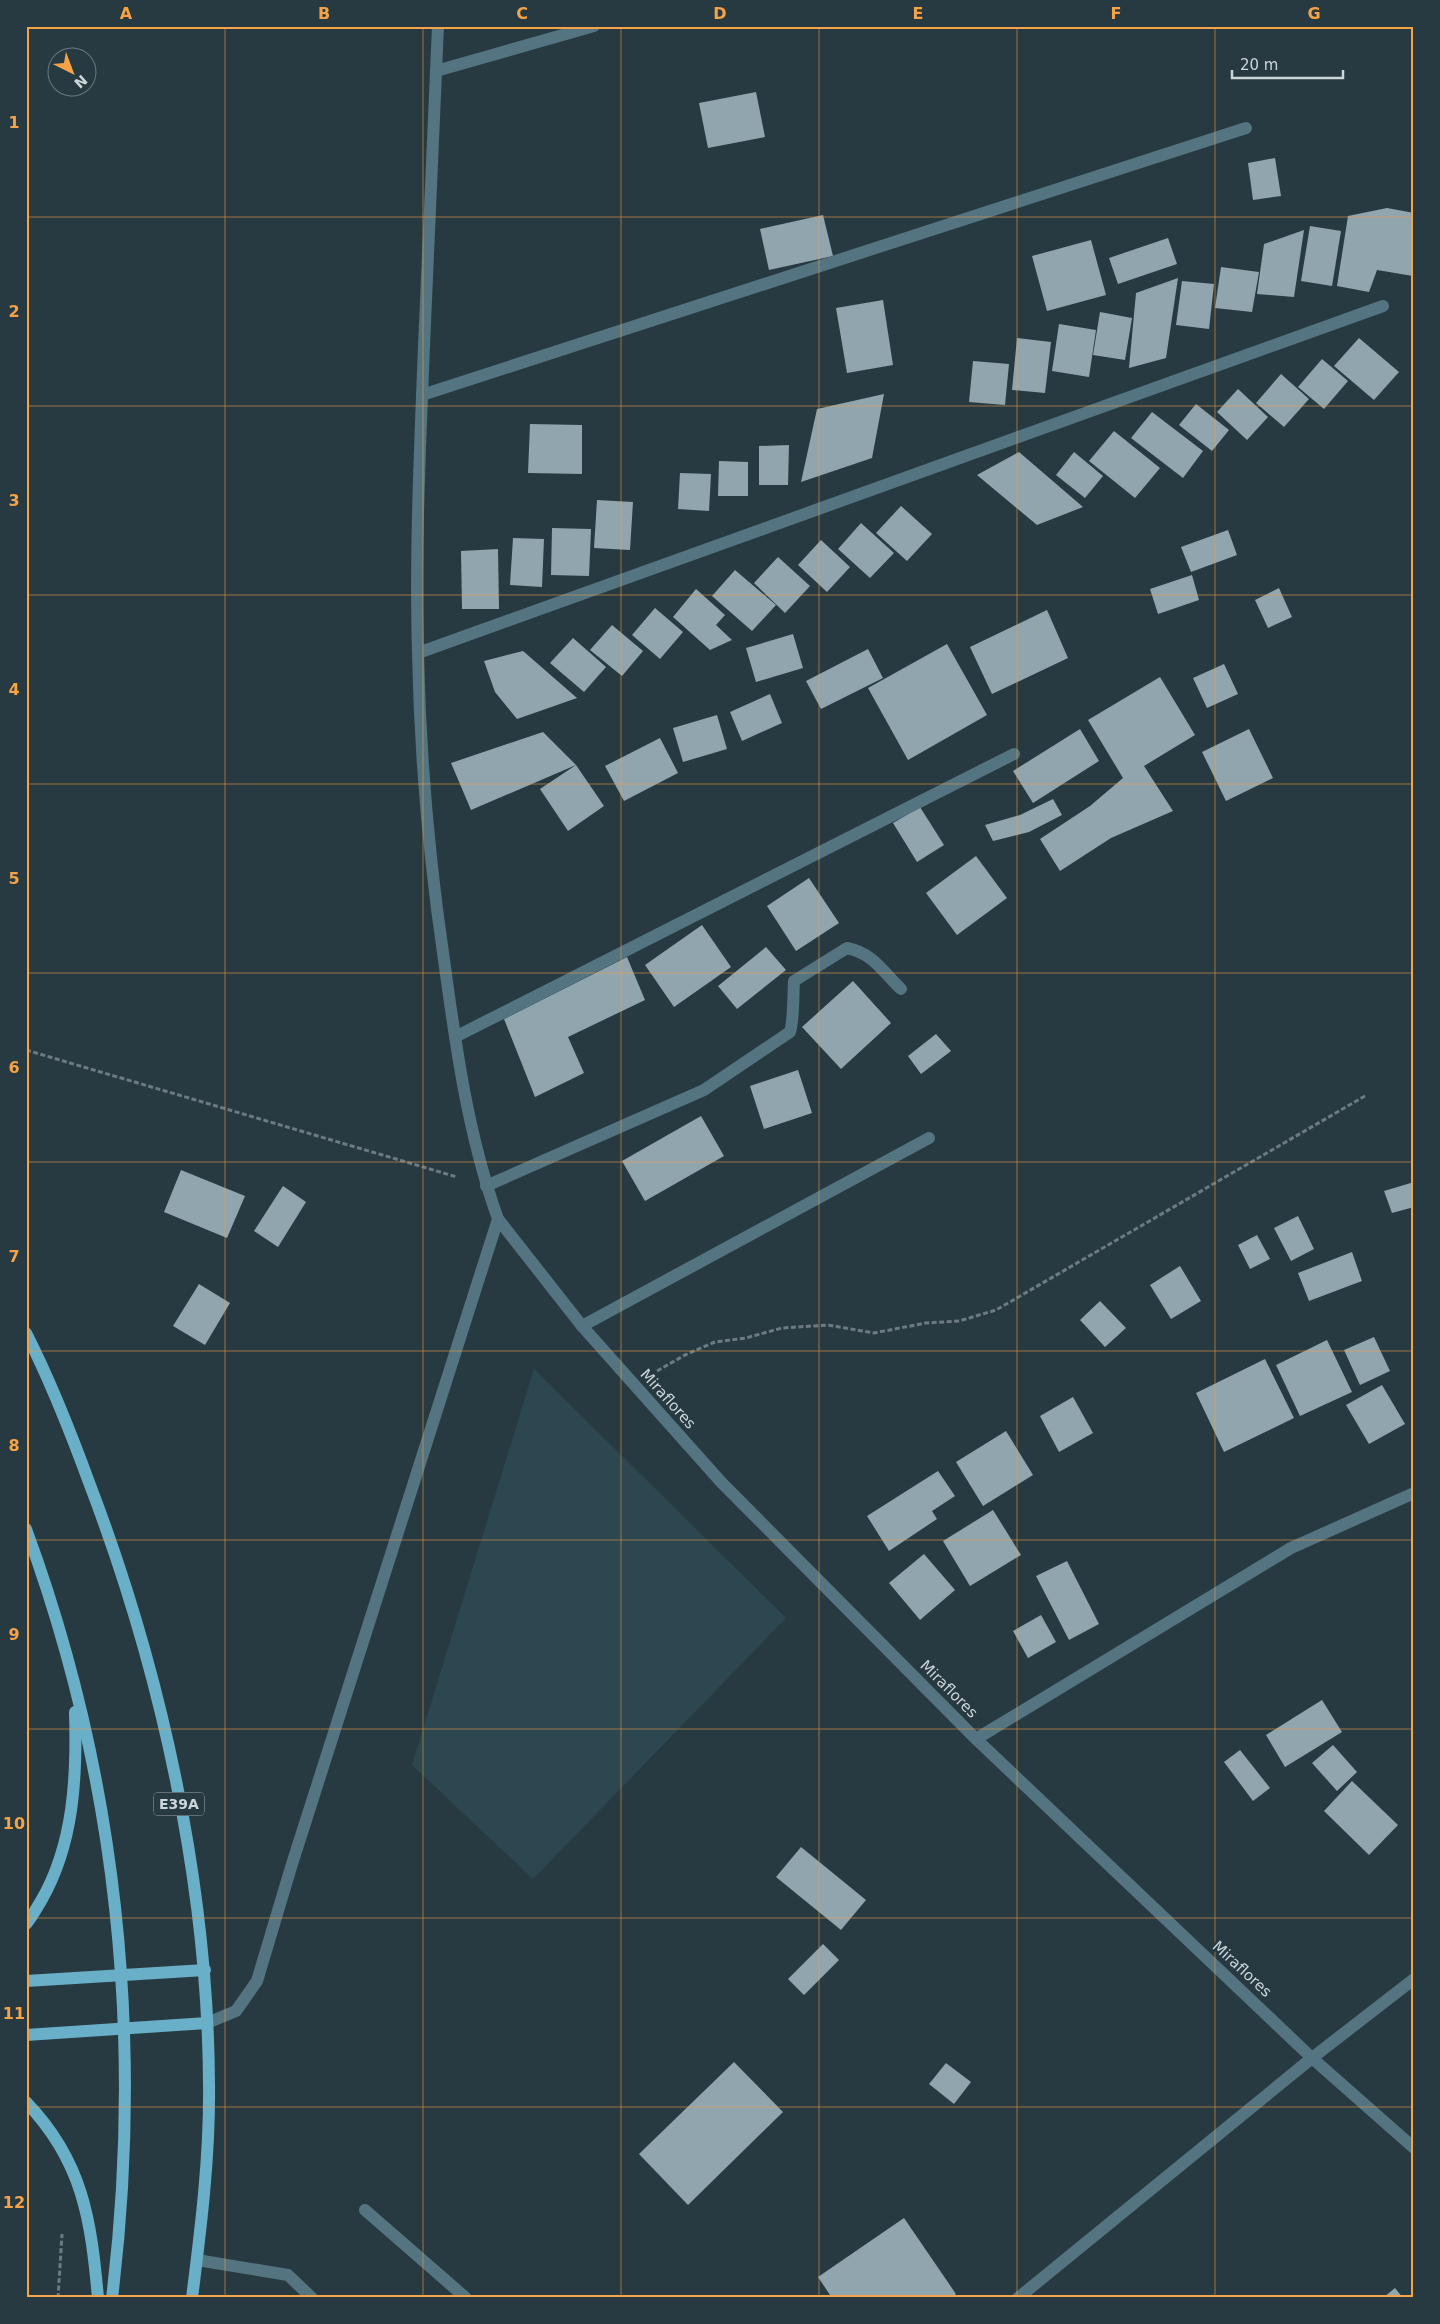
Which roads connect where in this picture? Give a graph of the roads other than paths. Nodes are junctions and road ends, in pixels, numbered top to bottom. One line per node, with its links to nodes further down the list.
1 (438, 26): 3 (street, Miraflores)
2 (594, 26): 3 (street)
3 (436, 71): 6 (street, Miraflores)
4 (1246, 128): 6 (street)
5 (1383, 306): 7 (street)
6 (422, 395): 7 (street, Miraflores)
7 (418, 653): 10 (street, Miraflores)
8 (1014, 754): 10 (street)
9 (901, 989): 12 (street)
10 (454, 1037): 12 (street, Miraflores)
11 (929, 1138): 14 (street)
12 (486, 1186): 13 (street, Miraflores)
13 (498, 1219): 14 (street, Miraflores); 25 (street)
14 (582, 1326): 19 (street, Miraflores)
15 (26, 1333): 21 (main road, E39A)
16 (1414, 1493): 19 (street)
17 (26, 1529): 18 (main road)
18 (75, 1687): 20 (main road); 22 (main road)
19 (976, 1739): 28 (street, Miraflores)
20 (26, 1924)
21 (205, 1970): 22 (main road); 25 (main road, E39A)
22 (123, 1974): 24 (main road); 26 (main road)
23 (1414, 1979): 28 (street)
24 (26, 1981)
25 (207, 2023): 26 (main road); 32 (main road, E39A)
26 (124, 2030): 27 (main road); 34 (main road)
27 (26, 2035)
28 (1312, 2058): 30 (street, Miraflores); 38 (street)
29 (26, 2102): 33 (main road)
30 (1414, 2148)
31 (365, 2210): 37 (street)
32 (197, 2260): 35 (main road, E39A); 36 (street)
33 (98, 2298)
34 (112, 2298)
35 (192, 2298)
36 (312, 2298)
37 (466, 2298)
38 (1018, 2298)

